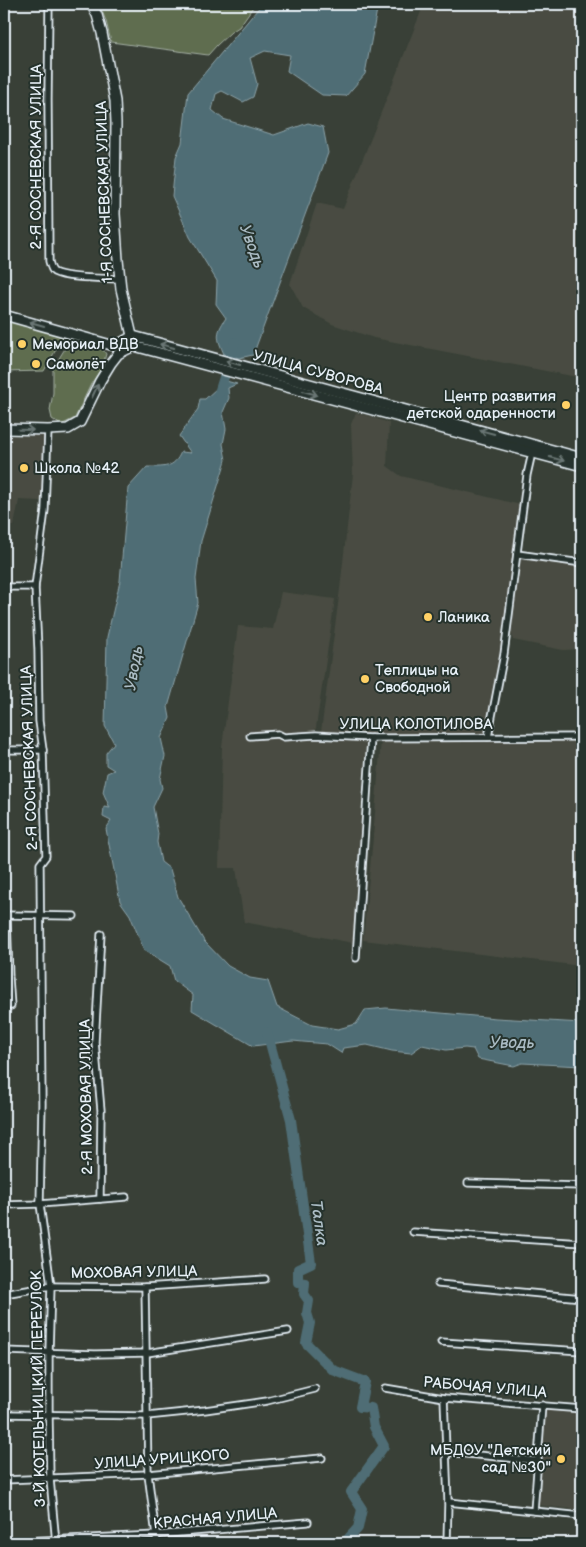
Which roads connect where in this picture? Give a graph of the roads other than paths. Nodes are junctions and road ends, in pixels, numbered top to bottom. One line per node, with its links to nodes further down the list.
1 (49, 4): 3 (street, 2-Я СОСНЕВСКАЯ УЛИЦА)
2 (91, 4): 3 (main road, 1-Я СОСНЕВСКАЯ УЛИЦА)
3 (120, 279): 5 (main road, 1-Я СОСНЕВСКАЯ УЛИЦА)
4 (4, 314): 5 (main road, one-way to 4)
5 (133, 341): 7 (main road, one-way to 5); 8 (main road, УЛИЦА СУВОРОВА)
6 (4, 429): 7 (main road, one-way to 7)
7 (48, 430): 14 (street, 2-Я СОСНЕВСКАЯ УЛИЦА)
8 (533, 448): 9 (main road, УЛИЦА СУВОРОВА); 10 (main road, УЛИЦА СУВОРОВА, one-way to 10); 11 (street)
9 (582, 458)
10 (582, 466)
11 (517, 554): 12 (street); 16 (street)
12 (582, 563)
13 (4, 587): 14 (street)
14 (35, 588): 20 (street, 2-Я СОСНЕВСКАЯ УЛИЦА)
15 (250, 736): 18 (street, УЛИЦА КОЛОТИЛОВА)
16 (488, 737): 17 (street, УЛИЦА КОЛОТИЛОВА); 18 (street, УЛИЦА КОЛОТИЛОВА)
17 (582, 737)
18 (371, 738): 25 (street)
19 (4, 750): 20 (street)
20 (43, 750): 22 (street, 2-Я СОСНЕВСКАЯ УЛИЦА)
21 (5, 915): 22 (street); 26 (street)
22 (40, 916): 23 (street); 31 (street, 2-Я СОСНЕВСКАЯ УЛИЦА)
23 (74, 916)
24 (101, 934): 30 (street, 2-Я МОХОВАЯ УЛИЦА)
25 (356, 958)
26 (11, 1006)
27 (468, 1183): 28 (street)
28 (582, 1186)
29 (126, 1197): 30 (street)
30 (100, 1199): 31 (street)
31 (40, 1204): 32 (street); 37 (street, 3-Й КОТЕЛЬНИЦКИЙ ПЕРЕУЛОК)
32 (4, 1205)
33 (413, 1232): 34 (street)
34 (582, 1243)
35 (265, 1279): 38 (street, МОХОВАЯ УЛИЦА)
36 (438, 1284): 40 (street)
37 (51, 1286): 38 (street, МОХОВАЯ УЛИЦА); 39 (street, МОХОВАЯ УЛИЦА); 45 (street, 3-Й КОТЕЛЬНИЦКИЙ ПЕРЕУЛОК)
38 (145, 1287): 46 (street)
39 (4, 1294)
40 (582, 1298)
41 (288, 1331): 46 (street)
42 (441, 1342): 44 (street)
43 (4, 1351): 45 (street)
44 (582, 1351)
45 (49, 1352): 46 (street); 53 (street, 3-Й КОТЕЛЬНИЦКИЙ ПЕРЕУЛОК)
46 (147, 1353): 54 (street)
47 (315, 1388): 54 (street)
48 (385, 1388): 49 (street, РАБОЧАЯ УЛИЦА)
49 (444, 1398): 50 (street, РАБОЧАЯ УЛИЦА); 55 (street)
50 (542, 1405): 51 (street, РАБОЧАЯ УЛИЦА); 57 (street)
51 (582, 1409)
52 (4, 1414): 53 (street)
53 (49, 1414): 54 (street); 59 (street, 3-Й КОТЕЛЬНИЦКИЙ ПЕРЕУЛОК)
54 (147, 1416): 58 (street)
55 (446, 1452): 57 (street); 61 (street)
56 (322, 1458): 58 (street, УЛИЦА УРИЦКОГО)
57 (538, 1460): 62 (street)
58 (148, 1474): 59 (street, УЛИЦА УРИЦКОГО); 65 (street)
59 (50, 1479): 60 (street, УЛИЦА УРИЦКОГО); 67 (street, 3-Й КОТЕЛЬНИЦКИЙ ПЕРЕУЛОК)
60 (4, 1480)
61 (448, 1502): 62 (street); 69 (street)
62 (534, 1511): 63 (street)
63 (582, 1516)
64 (308, 1522): 65 (street, КРАСНАЯ УЛИЦА)
65 (156, 1535): 67 (street, КРАСНАЯ УЛИЦА); 68 (street)
66 (4, 1542): 67 (street, КРАСНАЯ УЛИЦА)
67 (56, 1542)
68 (157, 1543)
69 (447, 1543)

